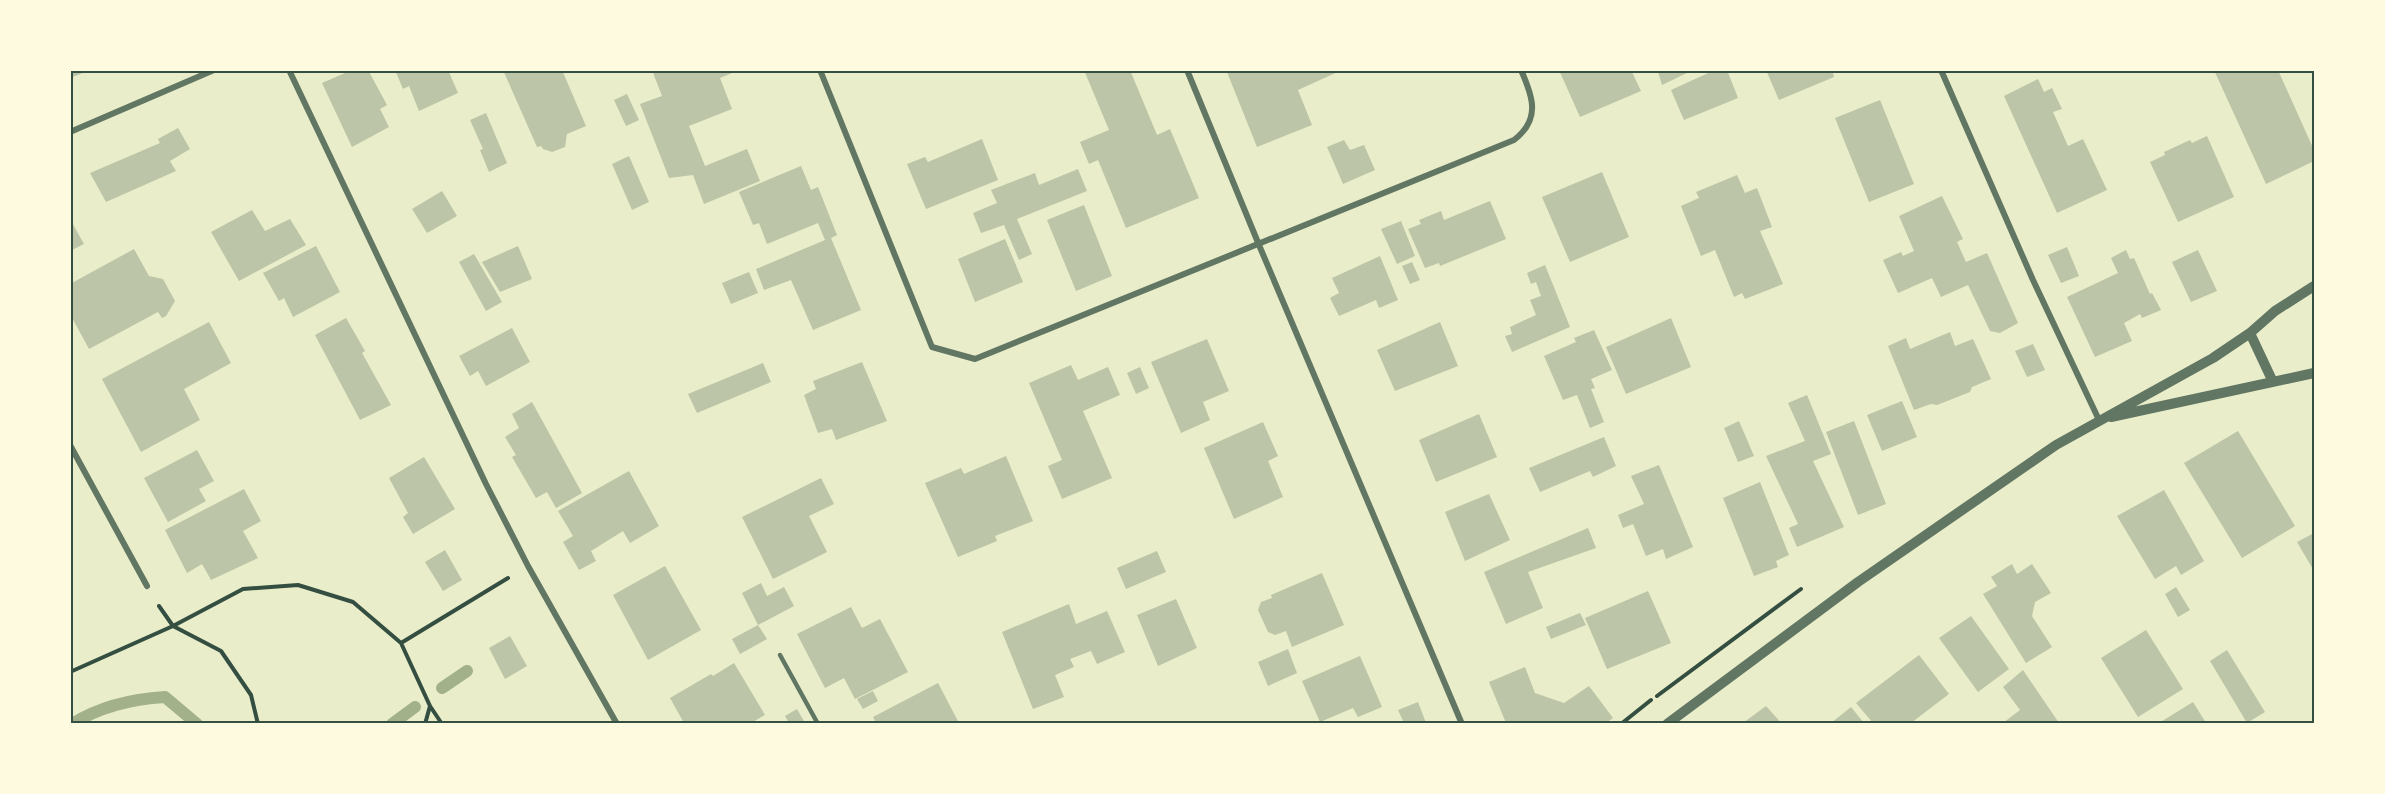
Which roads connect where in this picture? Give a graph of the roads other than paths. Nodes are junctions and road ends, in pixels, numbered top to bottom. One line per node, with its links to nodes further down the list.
1 (214, 70): 7 (street)
2 (289, 70): 17 (street)
3 (820, 70): 8 (street)
4 (1187, 70): 8 (street)
5 (1521, 70): 8 (street)
6 (1941, 70): 13 (street)
7 (70, 132)
8 (1258, 245): 19 (street)
9 (2314, 286): 10 (street)
10 (2250, 333): 12 (street); 13 (street)
11 (2314, 373): 12 (street)
12 (2273, 382): 13 (street)
13 (2099, 420): 20 (street)
14 (70, 445): 15 (street)
15 (147, 586)
16 (780, 655): 18 (lane)
17 (617, 723)
18 (818, 723)
19 (1462, 723)
20 (1667, 723)

